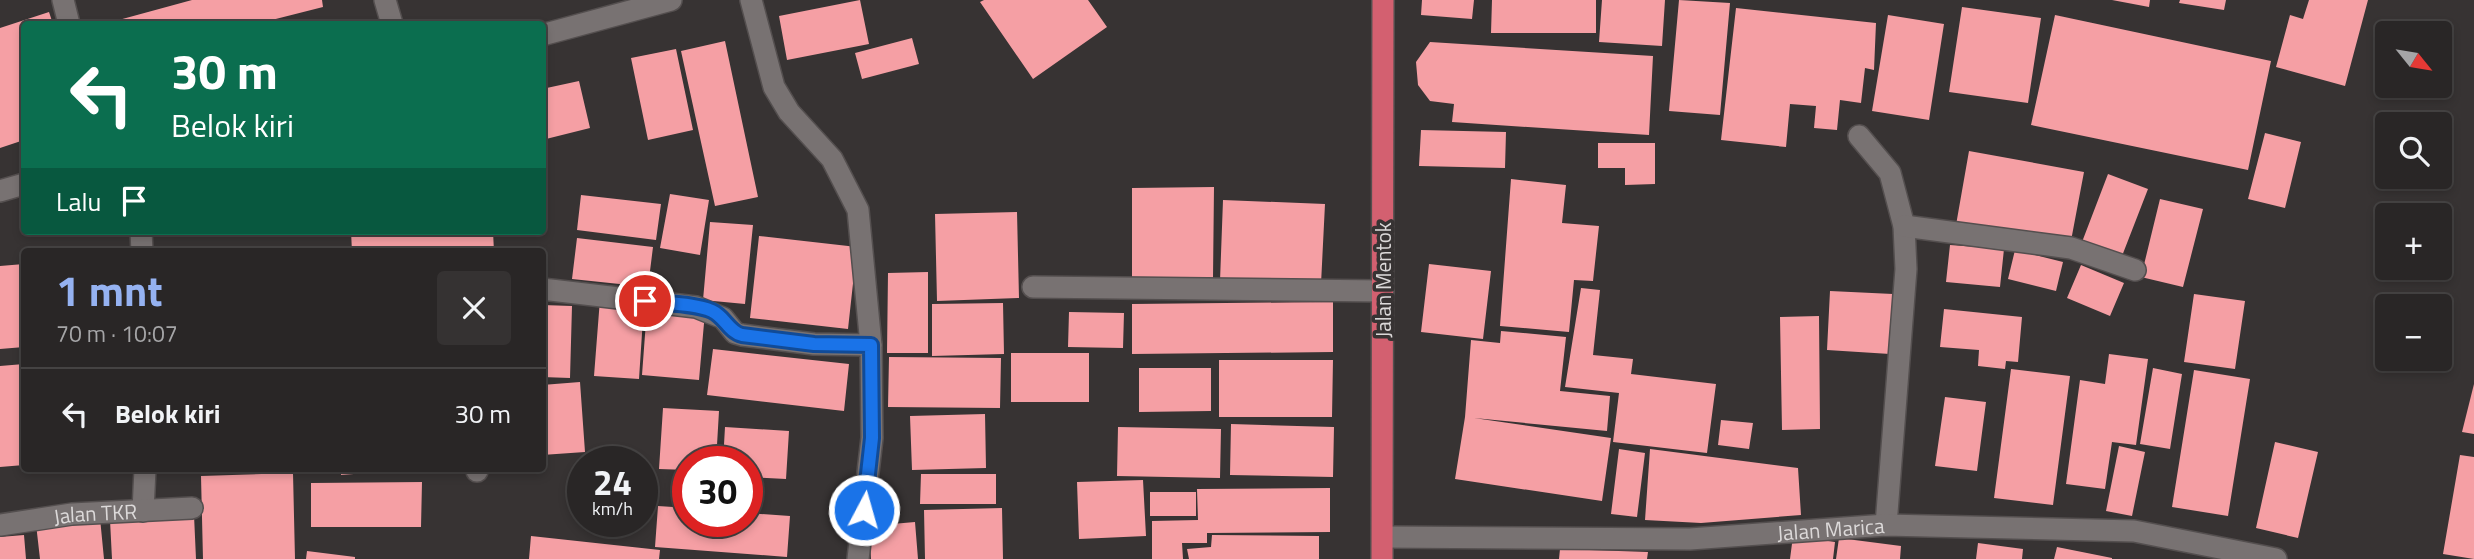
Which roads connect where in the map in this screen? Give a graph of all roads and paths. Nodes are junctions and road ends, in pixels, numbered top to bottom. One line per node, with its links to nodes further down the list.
1 (63, 0): 6 (street)
2 (385, 0): 7 (street)
3 (671, 0): 8 (street)
4 (751, 0): 17 (street)
5 (1383, 0): 16 (highway, Jalan Mentok)
6 (68, 21)
7 (391, 21)
8 (546, 34)
9 (1859, 136): 12 (street)
10 (21, 185): 11 (street)
11 (0, 191)
12 (1904, 226): 13 (street); 22 (street)
13 (2135, 270)
14 (1033, 287): 16 (street)
15 (546, 289): 17 (street)
16 (1383, 291): 23 (highway, Jalan Mentok)
17 (871, 345): 24 (street)
18 (145, 472): 20 (street)
19 (192, 508): 20 (street, Jalan TKR)
20 (143, 511): 21 (street, Jalan TKR)
21 (0, 525)
22 (1886, 525): 23 (street, Jalan Marica); 26 (street, Jalan Marica)
23 (1383, 537): 25 (highway, Jalan Mentok)
24 (858, 559)
25 (1382, 559)
26 (2276, 559)

